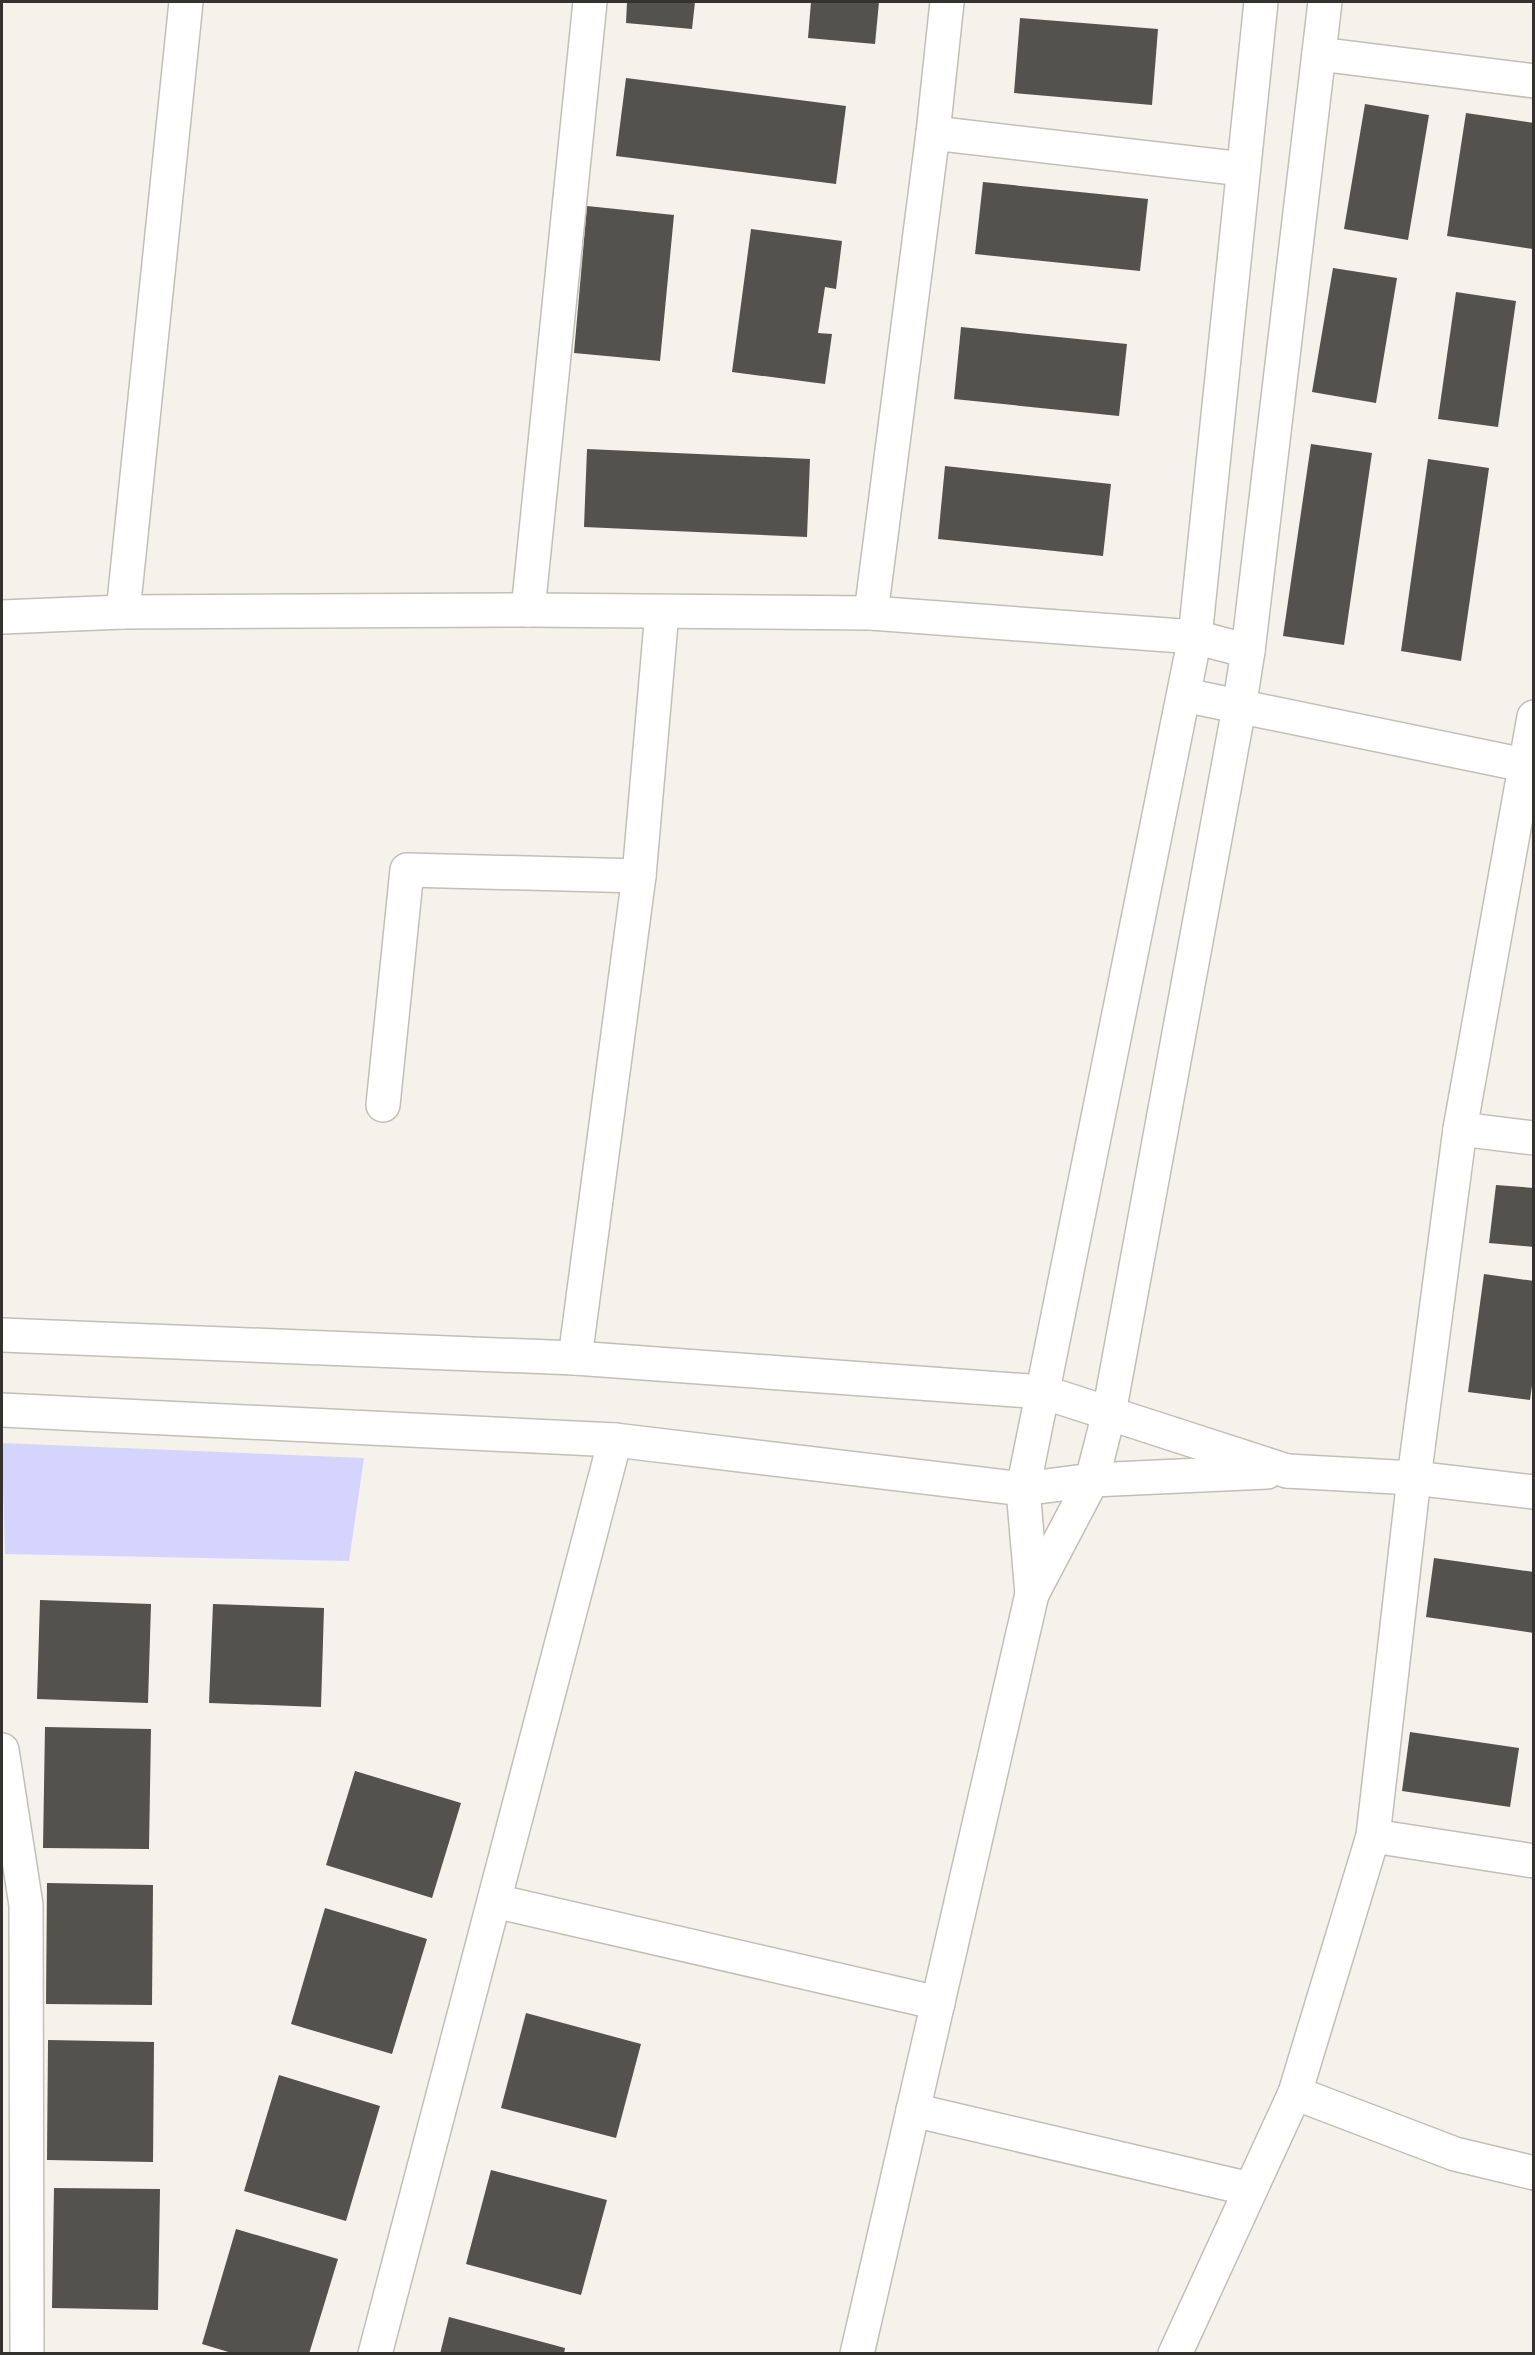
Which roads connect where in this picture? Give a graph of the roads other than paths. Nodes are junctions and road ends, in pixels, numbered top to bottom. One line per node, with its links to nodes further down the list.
1 (186, 2): 11 (street)
2 (590, 2): 10 (street)
3 (947, 2): 8 (street)
4 (1261, 2): 9 (street)
5 (1325, 2): 6 (street)
6 (1319, 54): 7 (street); 16 (street)
7 (1533, 81)
8 (933, 133): 9 (street); 13 (street)
9 (1243, 169): 15 (street)
10 (528, 610): 11 (street); 12 (street)
11 (123, 612): 14 (street)
12 (662, 612): 13 (street); 21 (street)
13 (871, 613): 15 (street)
14 (2, 617)
15 (1195, 637): 16 (street); 17 (street)
16 (1248, 651): 18 (street)
17 (1184, 695): 18 (street); 27 (street)
18 (1239, 708): 20 (street); 29 (street)
19 (1533, 717): 20 (street)
20 (1529, 766): 23 (street)
21 (639, 876): 22 (street); 26 (street)
22 (383, 1105)
23 (1460, 1129): 24 (street); 32 (street)
24 (1533, 1138)
25 (2, 1335): 26 (street)
26 (575, 1358): 27 (street)
27 (1043, 1392): 29 (street); 34 (street)
28 (2, 1410): 30 (street)
29 (1109, 1413): 31 (street); 33 (street)
30 (615, 1440): 34 (street); 41 (street)
31 (1287, 1471): 32 (street); 33 (street)
32 (1414, 1478): 35 (street); 39 (street)
33 (1092, 1480): 34 (street); 36 (street)
34 (1023, 1490): 36 (street)
35 (1533, 1492)
36 (1032, 1594): 42 (street)
37 (2, 1750): 38 (street)
38 (6, 1821): 47 (street)
39 (1373, 1836): 40 (street); 43 (street)
40 (1533, 1862)
41 (495, 1901): 42 (street); 48 (street)
42 (938, 2003): 44 (street)
43 (1295, 2093): 45 (street); 46 (street)
44 (913, 2110): 46 (street); 49 (street)
45 (1533, 2173)
46 (1250, 2189): 50 (street)
47 (27, 2354)
48 (375, 2354)
49 (857, 2354)
50 (1175, 2354)

